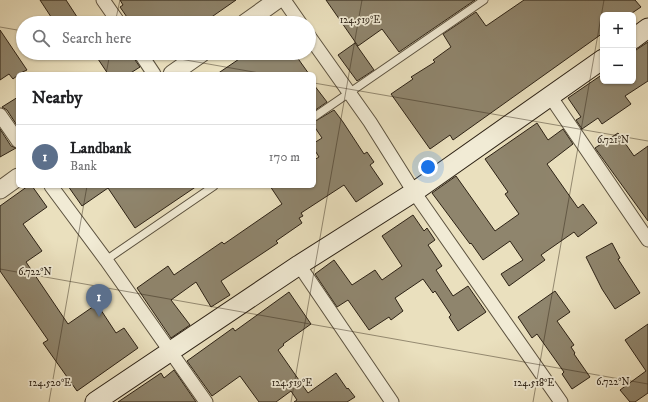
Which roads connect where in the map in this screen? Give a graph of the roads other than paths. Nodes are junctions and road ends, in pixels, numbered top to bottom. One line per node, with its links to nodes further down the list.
1 (103, 0): 5 (street)
2 (278, 0): 6 (street)
3 (284, 0): 7 (street)
4 (484, 0): 16 (lane)
5 (114, 16)
6 (255, 16)
7 (295, 16)
8 (648, 28): 9 (main road)
9 (636, 37)
10 (316, 46): 16 (street)
11 (145, 60): 14 (street)
12 (192, 60): 15 (street)
13 (600, 61): 17 (main road)
14 (153, 72)
15 (175, 72)
16 (349, 93): 19 (lane); 25 (street)
17 (550, 96): 25 (main road); 26 (street)
18 (0, 116): 20 (street)
19 (316, 116)
20 (16, 138)
21 (16, 178): 24 (street)
22 (52, 188): 27 (street)
23 (211, 188): 27 (lane)
24 (0, 190)
25 (414, 192): 28 (main road); 33 (street)
26 (648, 240)
27 (106, 260): 29 (street)
28 (300, 265): 29 (main road); 32 (street)
29 (171, 351): 30 (main road); 31 (street)
30 (95, 402)
31 (206, 402)
32 (392, 402)
33 (561, 402)

